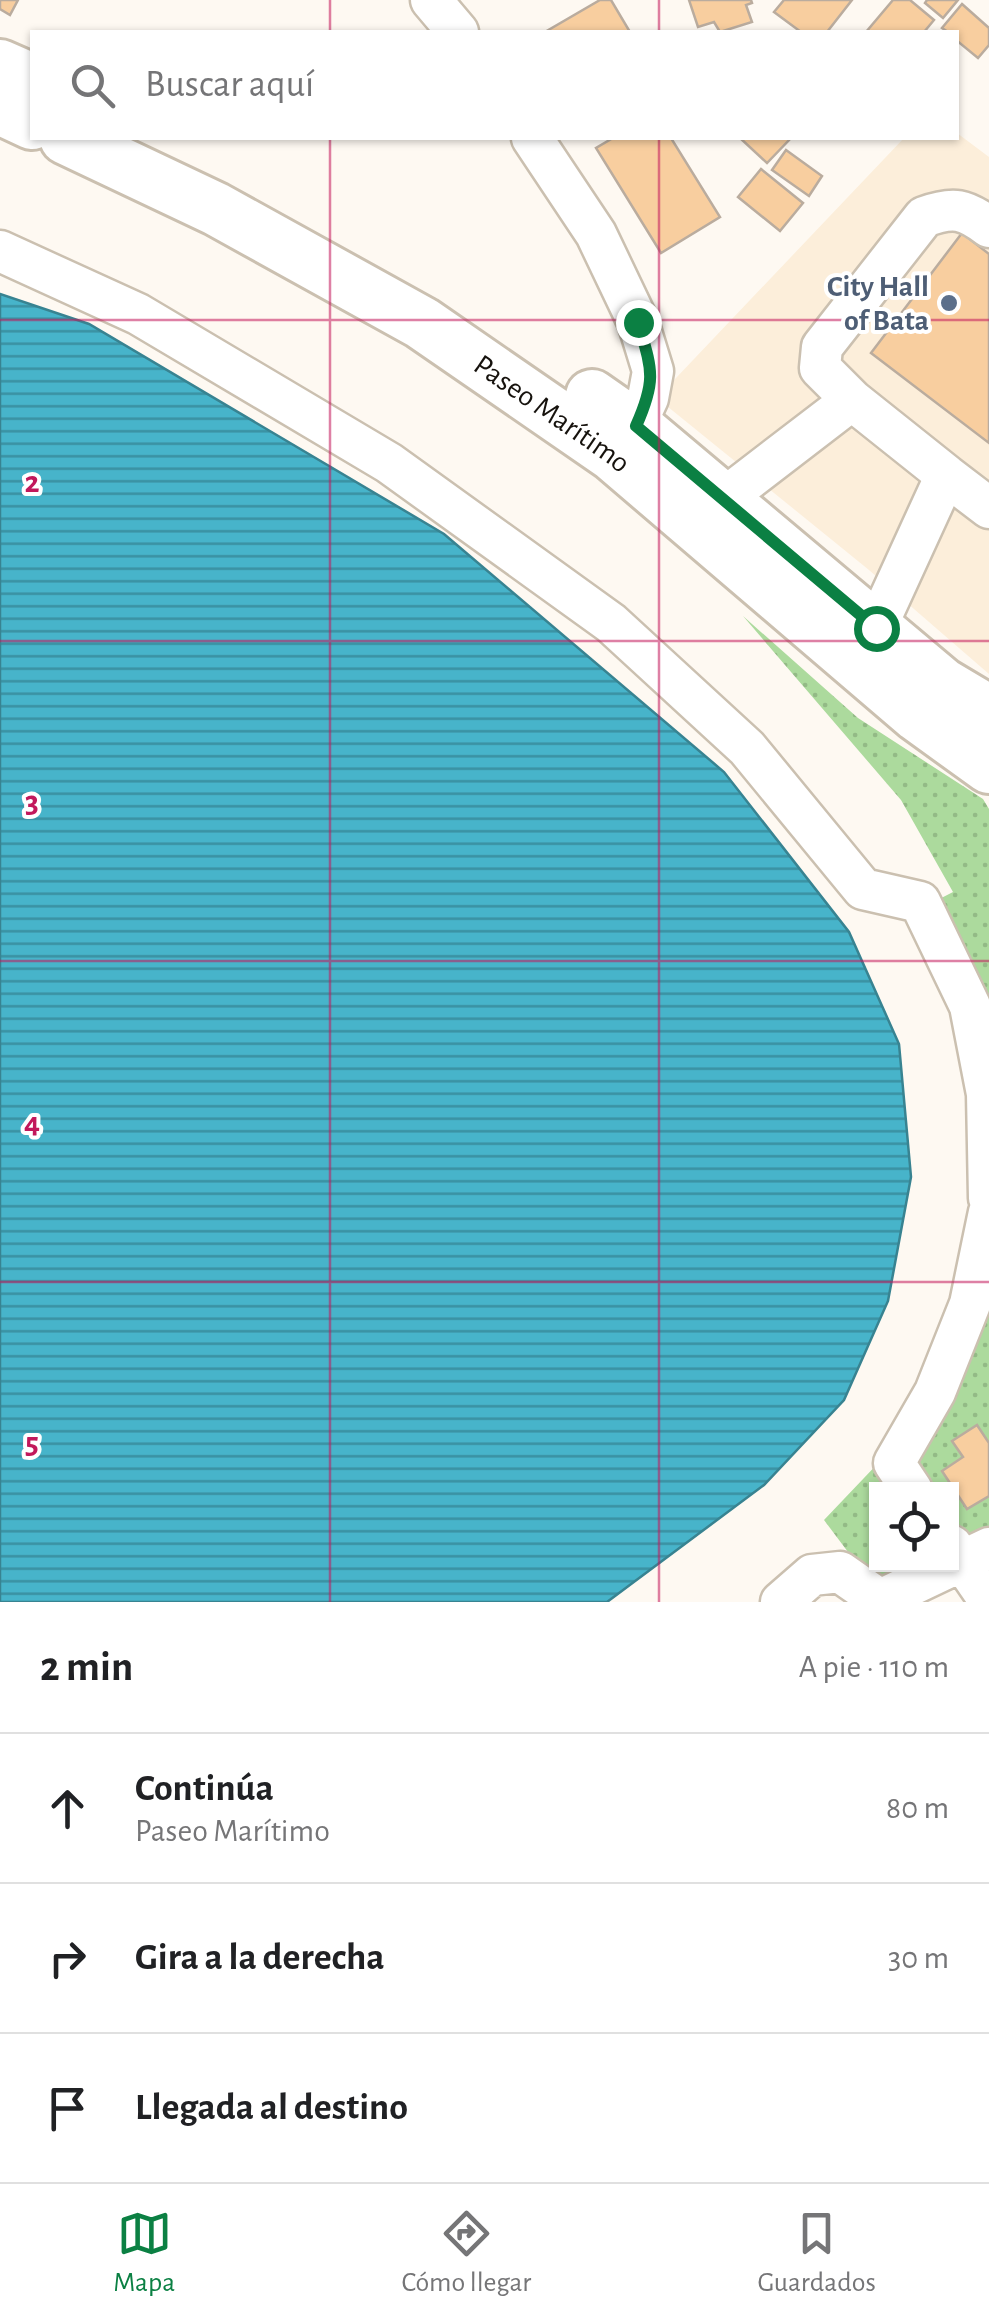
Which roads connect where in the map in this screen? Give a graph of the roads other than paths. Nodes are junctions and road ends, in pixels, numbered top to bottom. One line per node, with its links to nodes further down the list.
1 (431, 0): 2 (street)
2 (456, 30)
3 (0, 66): 4 (main road)
4 (30, 79)
5 (0, 108): 6 (main road)
6 (30, 122)
7 (70, 140): 19 (main road, Paseo Marítimo)
8 (152, 140): 13 (main road, Paseo Marítimo)
9 (533, 140): 13 (street)
10 (989, 228): 12 (street)
11 (0, 250): 20 (street)
12 (852, 400): 14 (street); 15 (street)
13 (636, 426): 15 (main road, Paseo Marítimo)
14 (946, 475): 16 (street); 17 (street)
15 (723, 499): 17 (main road, Paseo Marítimo)
16 (989, 508)
17 (876, 628): 18 (main road, Paseo Marítimo)
18 (989, 712)
19 (989, 766)
20 (989, 1198)
21 (989, 1212): 22 (street)
22 (907, 1482)
23 (967, 1551): 24 (street); 25 (street)
24 (989, 1600)
25 (782, 1602)

